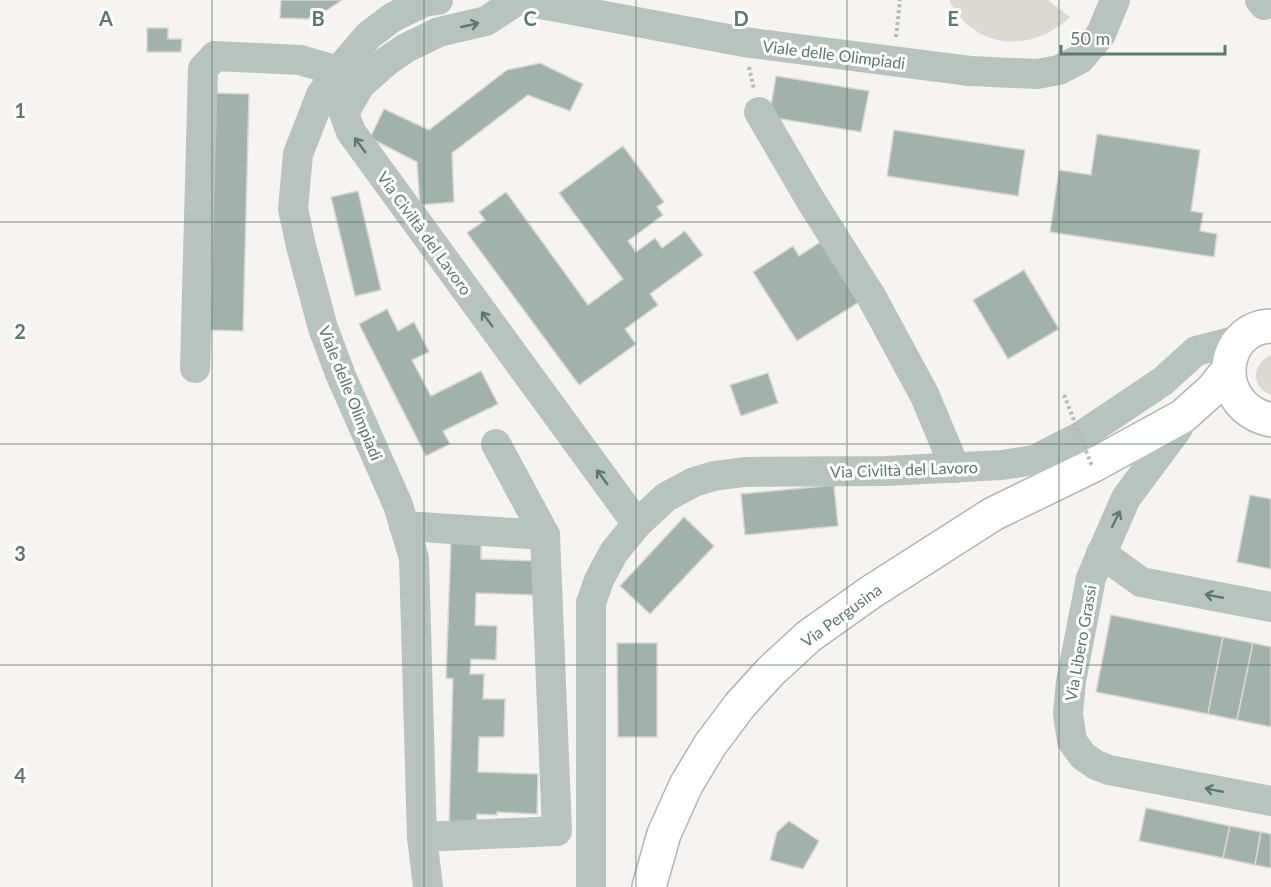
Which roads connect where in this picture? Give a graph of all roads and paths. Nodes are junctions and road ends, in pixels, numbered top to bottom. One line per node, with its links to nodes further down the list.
1 (438, 0): 7 (street, Viale delle Olimpiadi)
2 (518, 0): 6 (street, Viale delle Olimpiadi); 20 (street, Via Civiltà del Lavoro, one-way to 2)
3 (900, 0): 5 (path)
4 (1115, 0): 6 (street, Viale delle Olimpiadi)
5 (896, 40)
6 (744, 42): 8 (path)
7 (338, 71): 11 (street); 21 (street, Viale delle Olimpiadi)
8 (759, 112): 19 (street)
9 (1271, 308): 10 (main road)
10 (1244, 347): 13 (main road); 15 (main road); 17 (street, Via Civiltà del Lavoro)
11 (195, 368)
12 (1064, 395): 17 (path, bridge)
13 (1270, 420): 14 (main road)
14 (1178, 428): 15 (main road); 23 (street, Via Libero Grassi, one-way to 14)
15 (1135, 442): 17 (main road, Via Pergusina)
16 (496, 444): 22 (street)
17 (1087, 451): 18 (street, Via Civiltà del Lavoro); 24 (main road, Via Pergusina)
18 (1002, 465): 19 (street, Via Civiltà del Lavoro); 24 (street)
19 (955, 468): 20 (street, Via Civiltà del Lavoro)
20 (637, 524): 29 (street, Via Civiltà del Lavoro)
21 (404, 526): 22 (street); 27 (street, Viale delle Olimpiadi)
22 (545, 535): 27 (street)
23 (1101, 553): 25 (street, one-way to 23); 26 (street, Via Libero Grassi, one-way to 23)
24 (871, 592): 30 (main road, Via Pergusina)
25 (1271, 607)
26 (1271, 801)
27 (422, 837): 28 (street, Viale delle Olimpiadi)
28 (428, 887)
29 (591, 887)
30 (649, 887)

